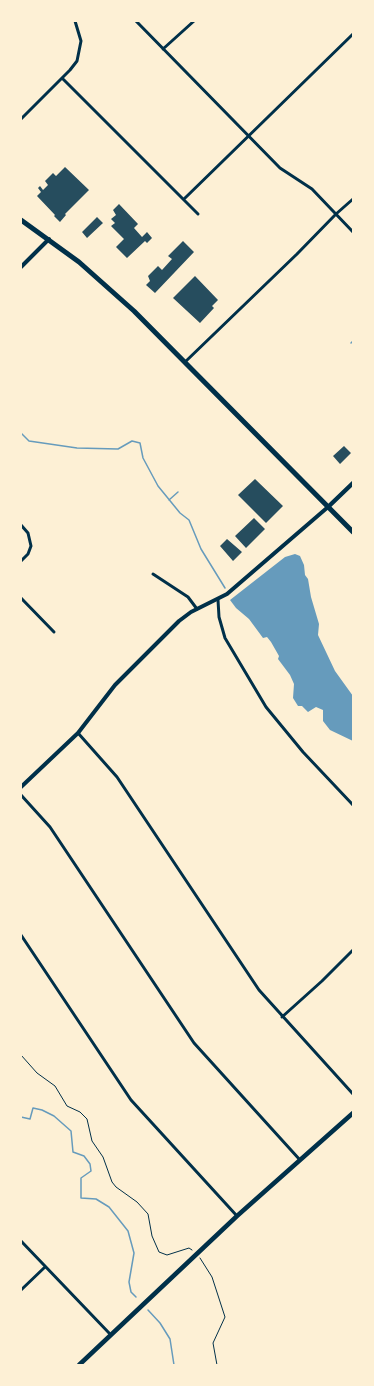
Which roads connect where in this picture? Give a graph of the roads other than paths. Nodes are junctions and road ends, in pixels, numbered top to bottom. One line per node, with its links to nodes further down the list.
1 (75, 21): 6 (street)
2 (136, 21): 5 (street)
3 (194, 21): 5 (street)
4 (353, 34): 8 (street)
5 (163, 49): 8 (street)
6 (62, 78): 7 (street); 9 (street)
7 (21, 119)
8 (249, 136): 9 (street); 12 (street)
9 (184, 199): 11 (street)
10 (353, 199): 12 (street)
11 (198, 214)
12 (336, 214): 14 (street); 17 (street)
13 (21, 220): 15 (main road)
14 (353, 232)
15 (49, 239): 16 (street); 17 (main road)
16 (21, 267)
17 (185, 362): 19 (main road)
18 (353, 483): 19 (main road)
19 (328, 507): 21 (main road); 25 (street)
20 (21, 525): 22 (street)
21 (353, 532)
22 (21, 561)
23 (153, 574): 26 (street)
24 (21, 598): 27 (street)
25 (218, 600): 26 (street); 31 (street)
26 (197, 609): 28 (street)
27 (54, 632)
28 (78, 733): 29 (street); 34 (street)
29 (21, 787)
30 (21, 795): 37 (street)
31 (353, 805)
32 (21, 935): 38 (street)
33 (353, 950): 34 (street)
34 (282, 1017): 35 (street)
35 (353, 1094)
36 (353, 1113): 37 (main road)
37 (300, 1160): 38 (main road)
38 (237, 1216): 42 (main road)
39 (21, 1241): 40 (street)
40 (45, 1267): 41 (street); 42 (street)
41 (21, 1290)
42 (110, 1334): 43 (main road)
43 (79, 1365)

